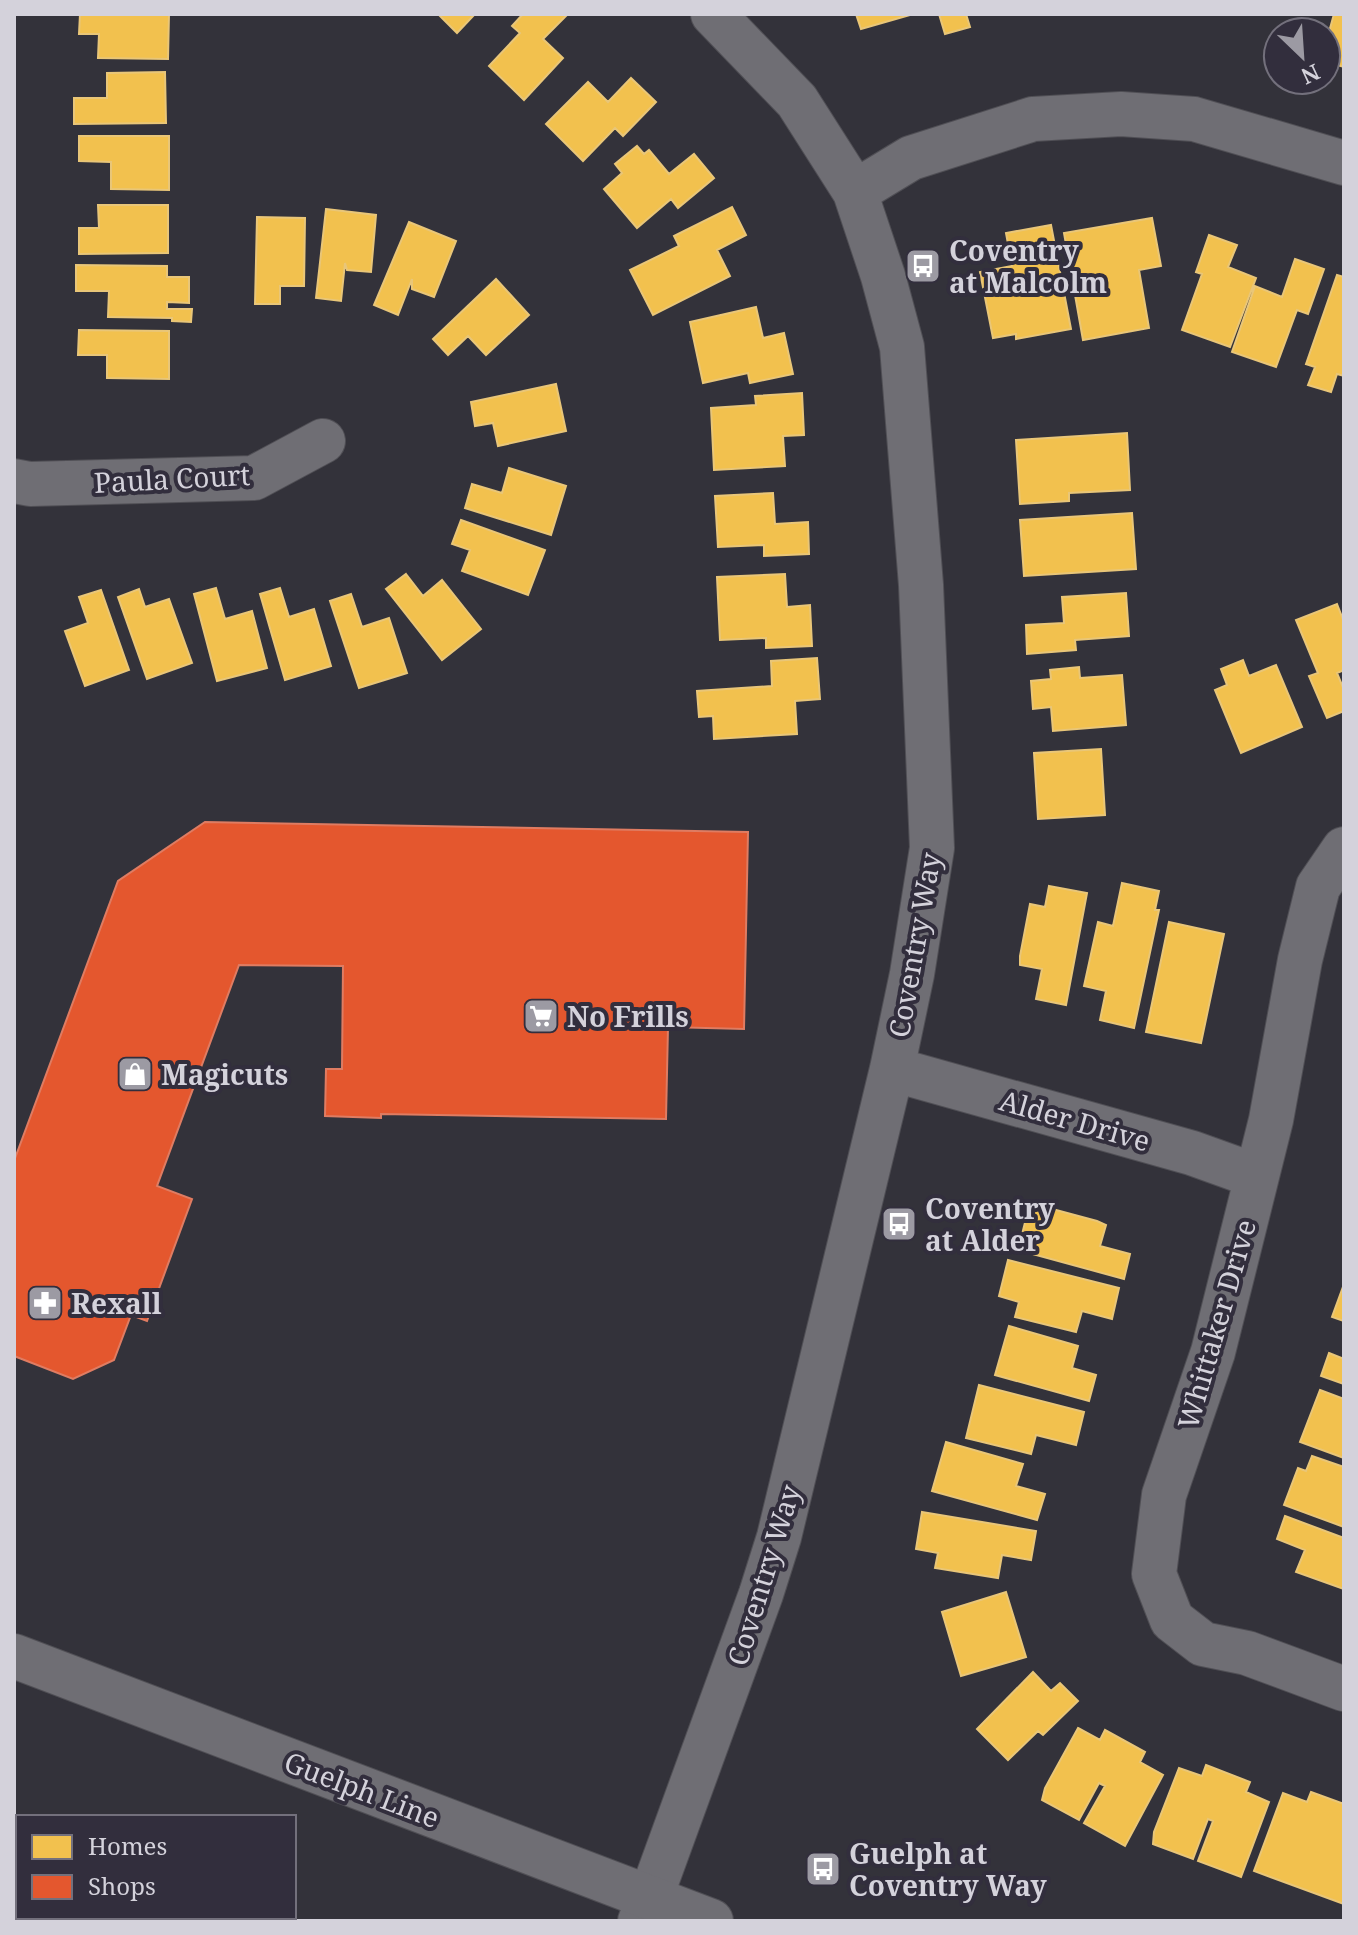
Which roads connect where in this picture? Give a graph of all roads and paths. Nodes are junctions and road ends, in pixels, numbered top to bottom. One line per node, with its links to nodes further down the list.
1 (713, 14): 3 (street, Coventry Way)
2 (1344, 163): 3 (street)
3 (855, 192): 7 (street, Coventry Way)
4 (323, 441): 5 (street, Paula Court)
5 (14, 481)
6 (1344, 849): 8 (street, Whittaker Drive)
7 (892, 1069): 8 (street, Alder Drive); 11 (street, Coventry Way)
8 (1256, 1176): 10 (street, Whittaker Drive)
9 (14, 1656): 11 (street, Guelph Line)
10 (1344, 1689)
11 (645, 1910): 12 (street, Guelph Line)
12 (711, 1921)

